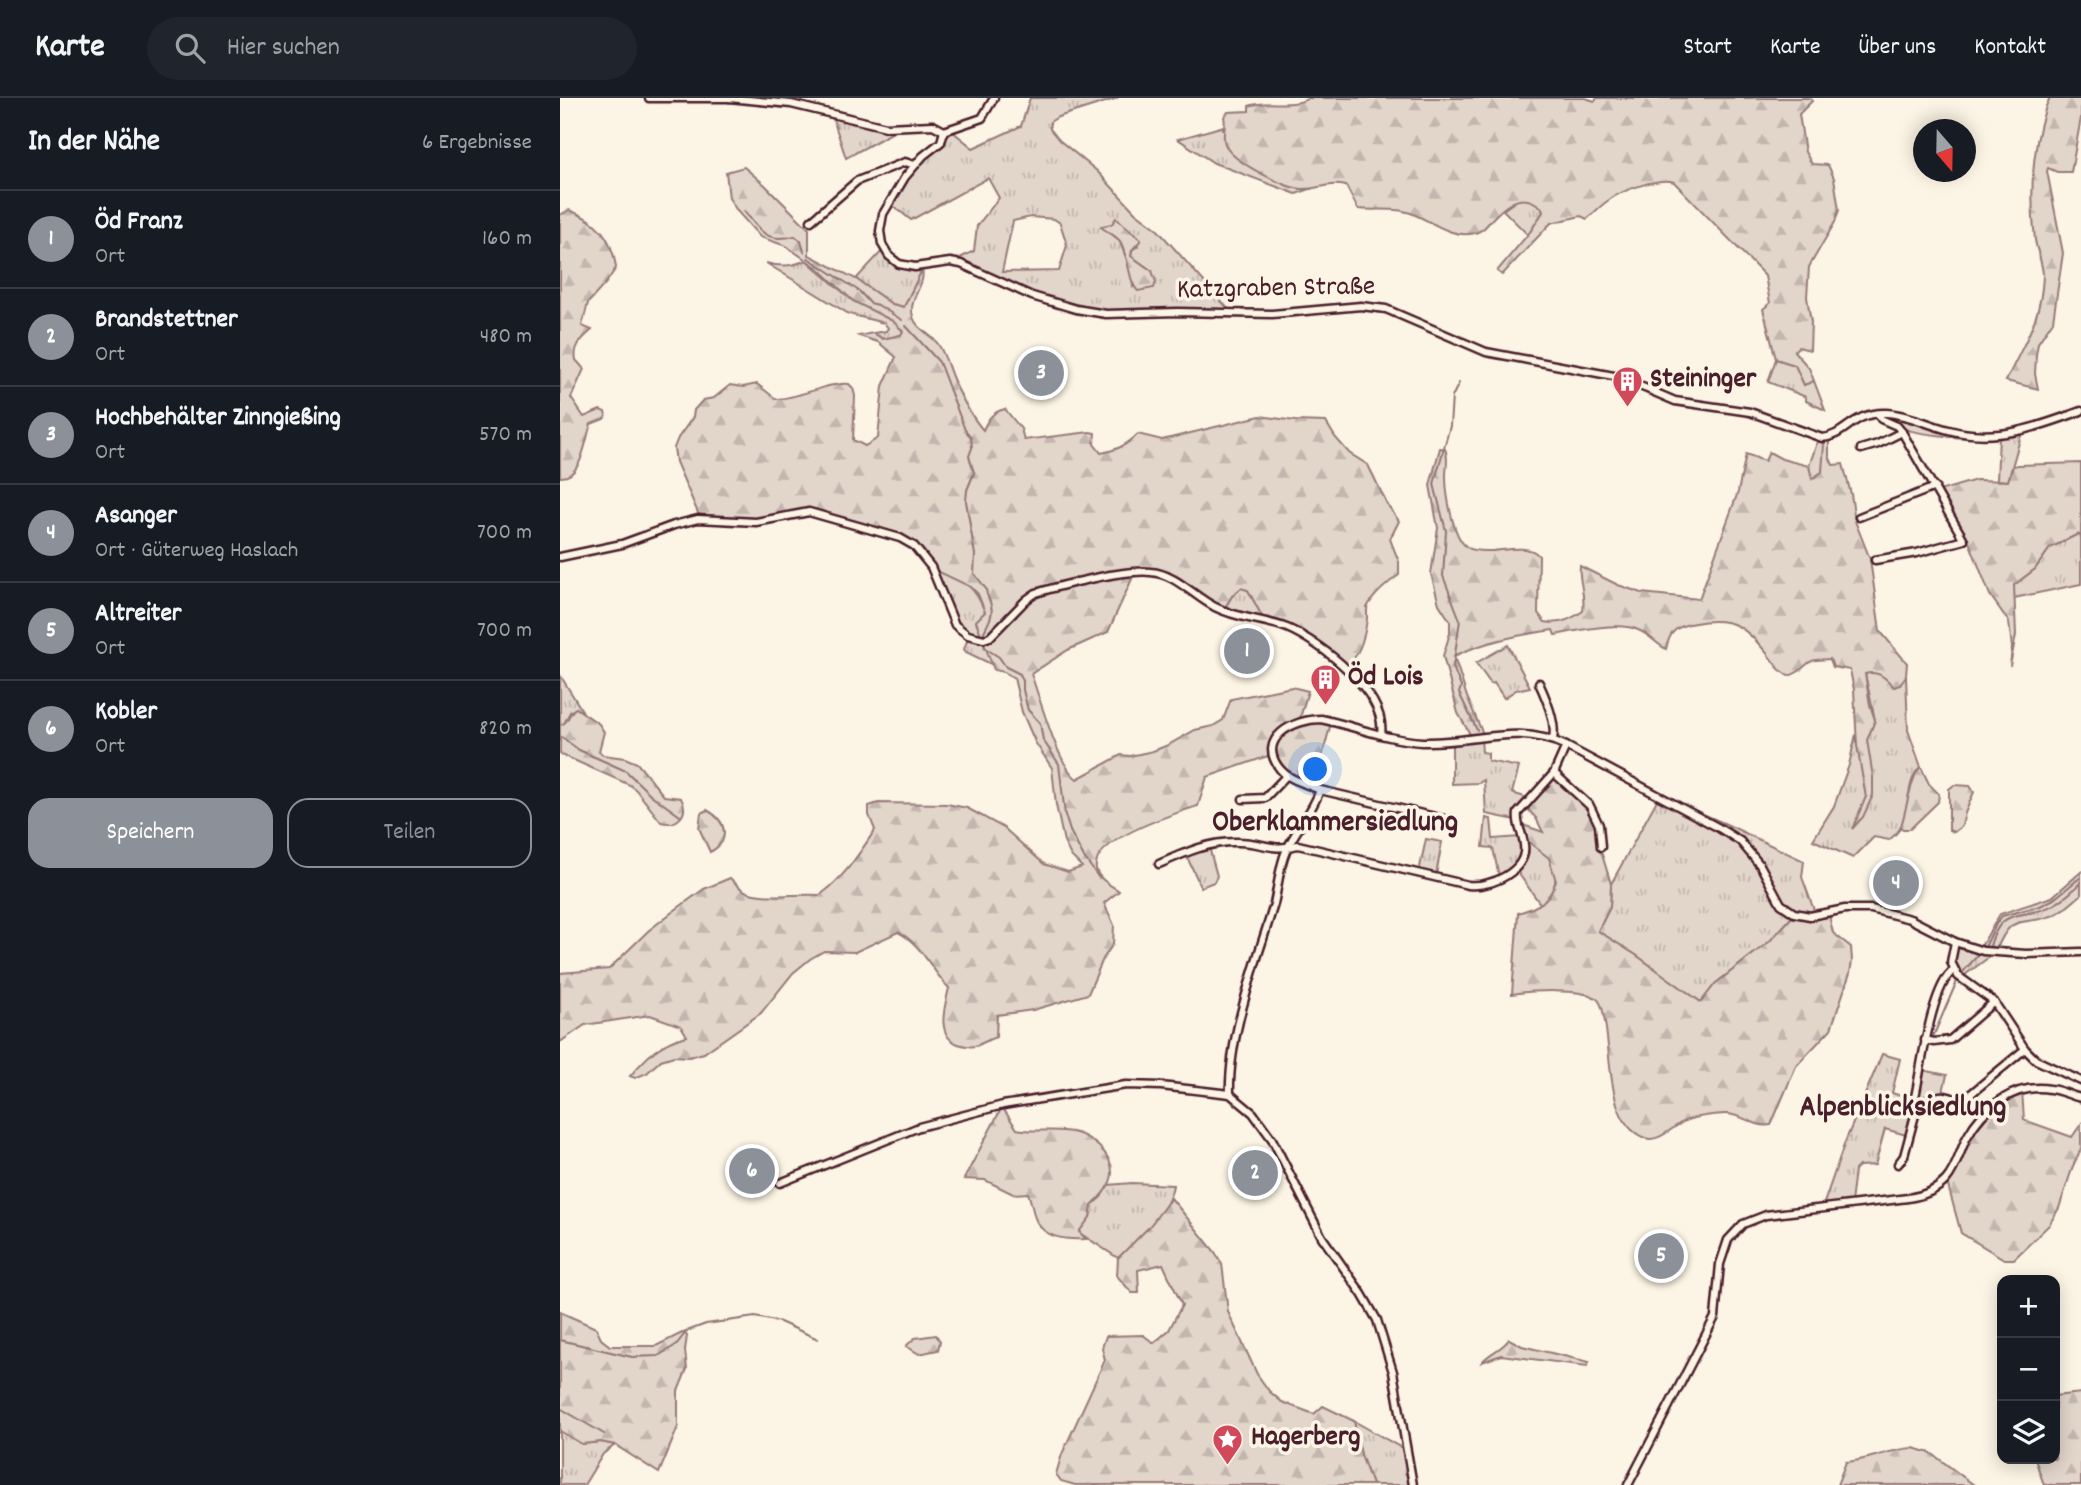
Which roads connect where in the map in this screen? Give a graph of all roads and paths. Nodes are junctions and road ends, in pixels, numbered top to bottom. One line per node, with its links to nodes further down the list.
1 (649, 98): 2 (street)
2 (729, 98): 4 (street)
3 (994, 98): 4 (street)
4 (944, 131): 5 (street, Katzgraben Straße)
5 (915, 165): 6 (street); 8 (street, Katzgraben Straße)
6 (811, 221)
7 (2081, 411): 8 (street, Katzgraben Straße)
8 (1878, 414): 9 (street)
9 (1902, 432): 10 (street); 11 (street)
10 (1861, 449)
11 (1935, 487): 12 (street); 14 (street)
12 (1859, 517)
13 (560, 557): 16 (street)
14 (1875, 560)
15 (1539, 683): 17 (street)
16 (1381, 734): 17 (street); 20 (street)
17 (1553, 739): 18 (street)
18 (1566, 746): 19 (street); 27 (street)
19 (1554, 773): 24 (street); 25 (street)
20 (1287, 775): 21 (street); 22 (street)
21 (1320, 790): 23 (street); 25 (street)
22 (1242, 799)
23 (1444, 818)
24 (1601, 847)
25 (1287, 848): 26 (street); 34 (street)
26 (1159, 864)
27 (1955, 943): 28 (street); 29 (street)
28 (2081, 951)
29 (1954, 970): 30 (street); 31 (street)
30 (1994, 1002): 31 (street); 32 (street)
31 (1925, 1040): 36 (street)
32 (2025, 1049): 33 (street); 36 (street)
33 (2081, 1081)
34 (1230, 1094): 38 (street); 39 (street)
35 (2081, 1098): 40 (street)
36 (1918, 1104): 37 (street)
37 (1898, 1164)
38 (780, 1183)
39 (1413, 1485)
40 (1628, 1485)

